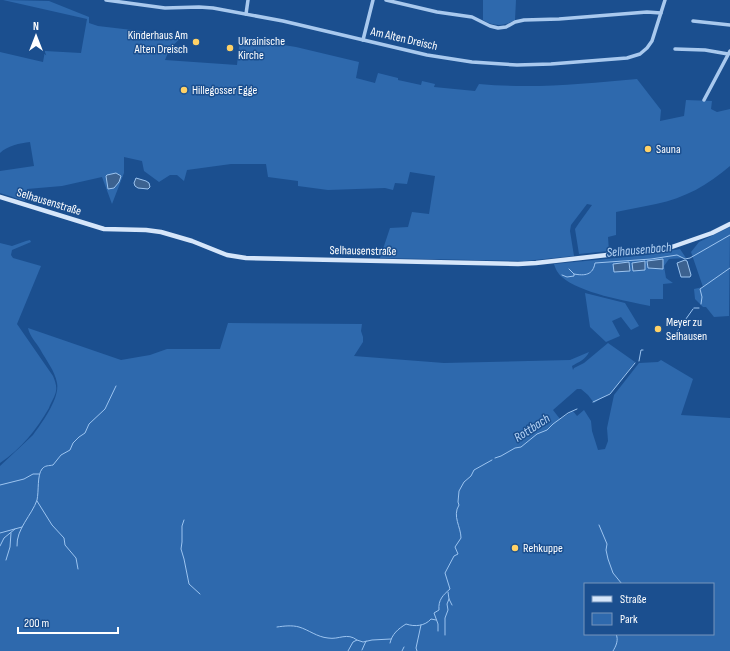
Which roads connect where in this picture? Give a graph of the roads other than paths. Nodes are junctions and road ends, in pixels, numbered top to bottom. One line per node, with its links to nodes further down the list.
1 (106, 0): 7 (street, Am Alten Dreisch)
2 (248, 0): 7 (street)
3 (373, 0): 10 (street)
4 (386, 0): 6 (street)
5 (665, 0): 6 (street, Am Alten Dreisch)
6 (661, 13): 10 (street, Am Alten Dreisch)
7 (246, 14): 10 (street, Am Alten Dreisch)
8 (693, 21): 9 (street)
9 (730, 25)
10 (363, 40)
11 (675, 49): 12 (street)
12 (729, 53): 13 (street)
13 (704, 100)
14 (0, 197): 15 (street, Selhausenstraße)
15 (730, 224)

